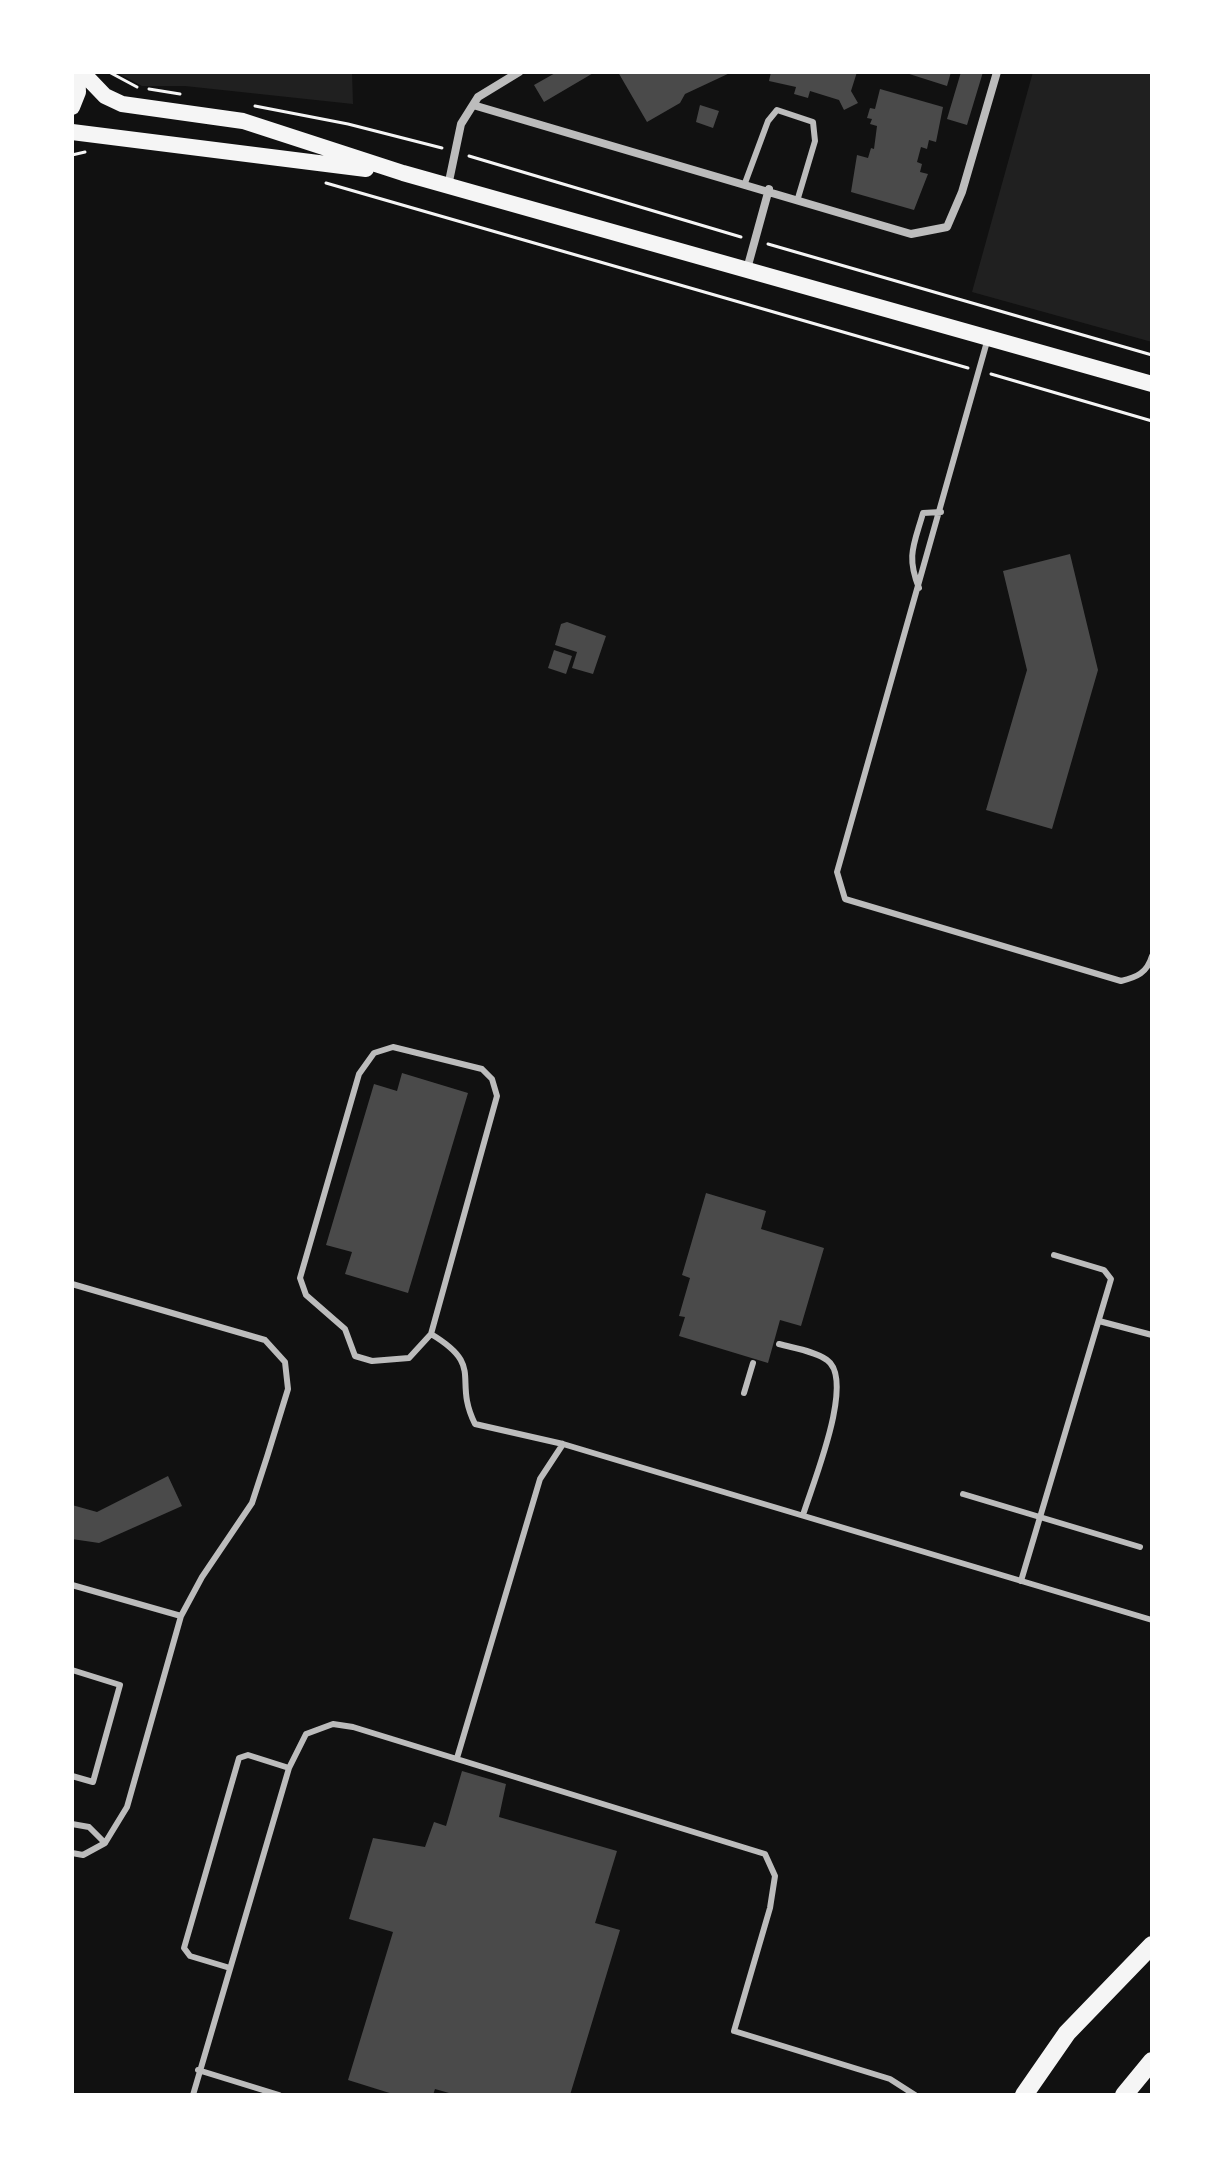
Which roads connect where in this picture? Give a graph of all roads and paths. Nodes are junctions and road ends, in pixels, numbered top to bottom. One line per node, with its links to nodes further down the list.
1 (79, 72): 8 (main road); 13 (main road)
2 (109, 72): 5 (path)
3 (519, 72): 7 (street)
4 (997, 72): 18 (street)
5 (191, 97)
6 (243, 104): 11 (path)
7 (473, 105): 11 (street); 15 (street)
8 (72, 107)
9 (75, 135): 13 (main road)
10 (95, 152): 12 (path)
11 (455, 152): 16 (street); 19 (path)
12 (72, 155)
13 (403, 173): 16 (main road)
14 (323, 182): 23 (path)
15 (745, 183): 17 (street); 18 (lane)
16 (448, 186): 20 (main road)
17 (769, 189): 18 (street); 19 (street)
18 (798, 198)
19 (755, 241): 20 (street); 22 (path)
20 (747, 270): 21 (main road)
21 (988, 338): 23 (lane); 24 (main road)
22 (1152, 355)
23 (980, 371): 25 (path); 26 (lane)
24 (1152, 384)
25 (1152, 421)
26 (941, 512): 27 (lane); 27 (lane)
27 (919, 588): 28 (lane)
28 (1152, 956)
29 (1054, 1255): 31 (lane)
30 (72, 1284): 44 (lane)
31 (1099, 1321): 33 (lane); 40 (lane)
32 (431, 1334): 32 (lane); 37 (lane)
33 (1152, 1335)
34 (779, 1344): 39 (lane)
35 (753, 1363): 36 (lane)
36 (744, 1393)
37 (563, 1444): 39 (lane); 47 (lane)
38 (963, 1494): 40 (lane)
39 (803, 1515): 42 (lane)
40 (1041, 1517): 41 (lane); 42 (lane)
41 (1140, 1547)
42 (1021, 1581): 45 (lane)
43 (72, 1585): 44 (lane)
44 (181, 1616): 51 (lane)
45 (1152, 1620)
46 (72, 1670): 49 (lane)
47 (457, 1758): 48 (lane); 59 (lane)
48 (289, 1768): 54 (lane); 54 (lane)
49 (72, 1776)
50 (72, 1824): 51 (lane)
51 (105, 1843): 52 (lane)
52 (72, 1853)
53 (1152, 1945): 60 (main road)
54 (230, 1968): 56 (lane)
55 (1152, 2061): 61 (main road)
56 (198, 2070): 57 (lane); 58 (lane)
57 (193, 2095)
58 (279, 2095)
59 (915, 2095)
60 (1024, 2095)
61 (1124, 2095)

